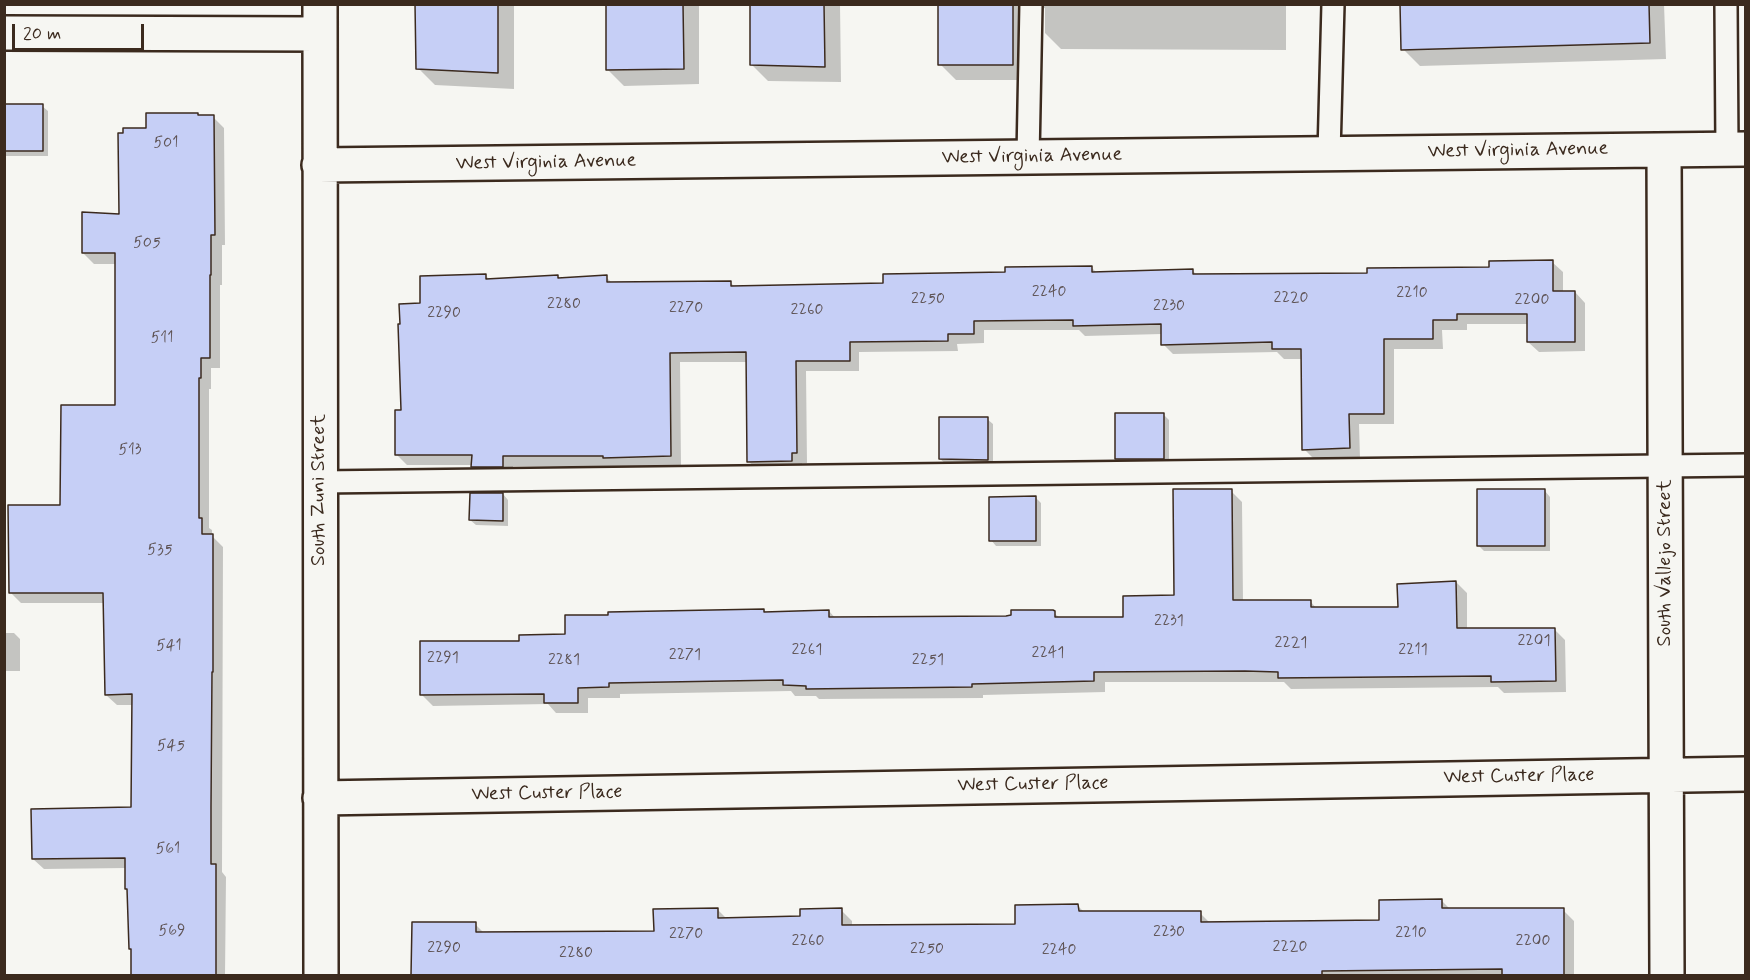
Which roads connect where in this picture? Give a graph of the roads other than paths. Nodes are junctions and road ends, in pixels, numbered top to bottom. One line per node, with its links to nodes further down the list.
1 (1032, 4): 9 (lane)
2 (1333, 4): 8 (lane)
3 (1726, 4): 6 (lane)
4 (320, 19): 5 (street); 10 (street, South Zuni Street)
5 (4, 33)
6 (1736, 149): 7 (street, West Virginia Avenue)
7 (1664, 150): 8 (street, West Virginia Avenue); 12 (street, South Vallejo Street)
8 (1329, 153): 9 (street, West Virginia Avenue)
9 (1028, 157): 10 (street, West Virginia Avenue)
10 (319, 165): 13 (street, South Zuni Street)
11 (1746, 465): 12 (lane)
12 (1665, 467): 13 (lane); 14 (street, South Vallejo Street)
13 (320, 482): 16 (street, South Zuni Street)
14 (1667, 774): 15 (street, West Custer Place); 16 (street, West Custer Place); 18 (street, South Vallejo Street)
15 (1746, 774)
16 (320, 798): 17 (street, South Zuni Street)
17 (321, 975)
18 (1667, 975)

